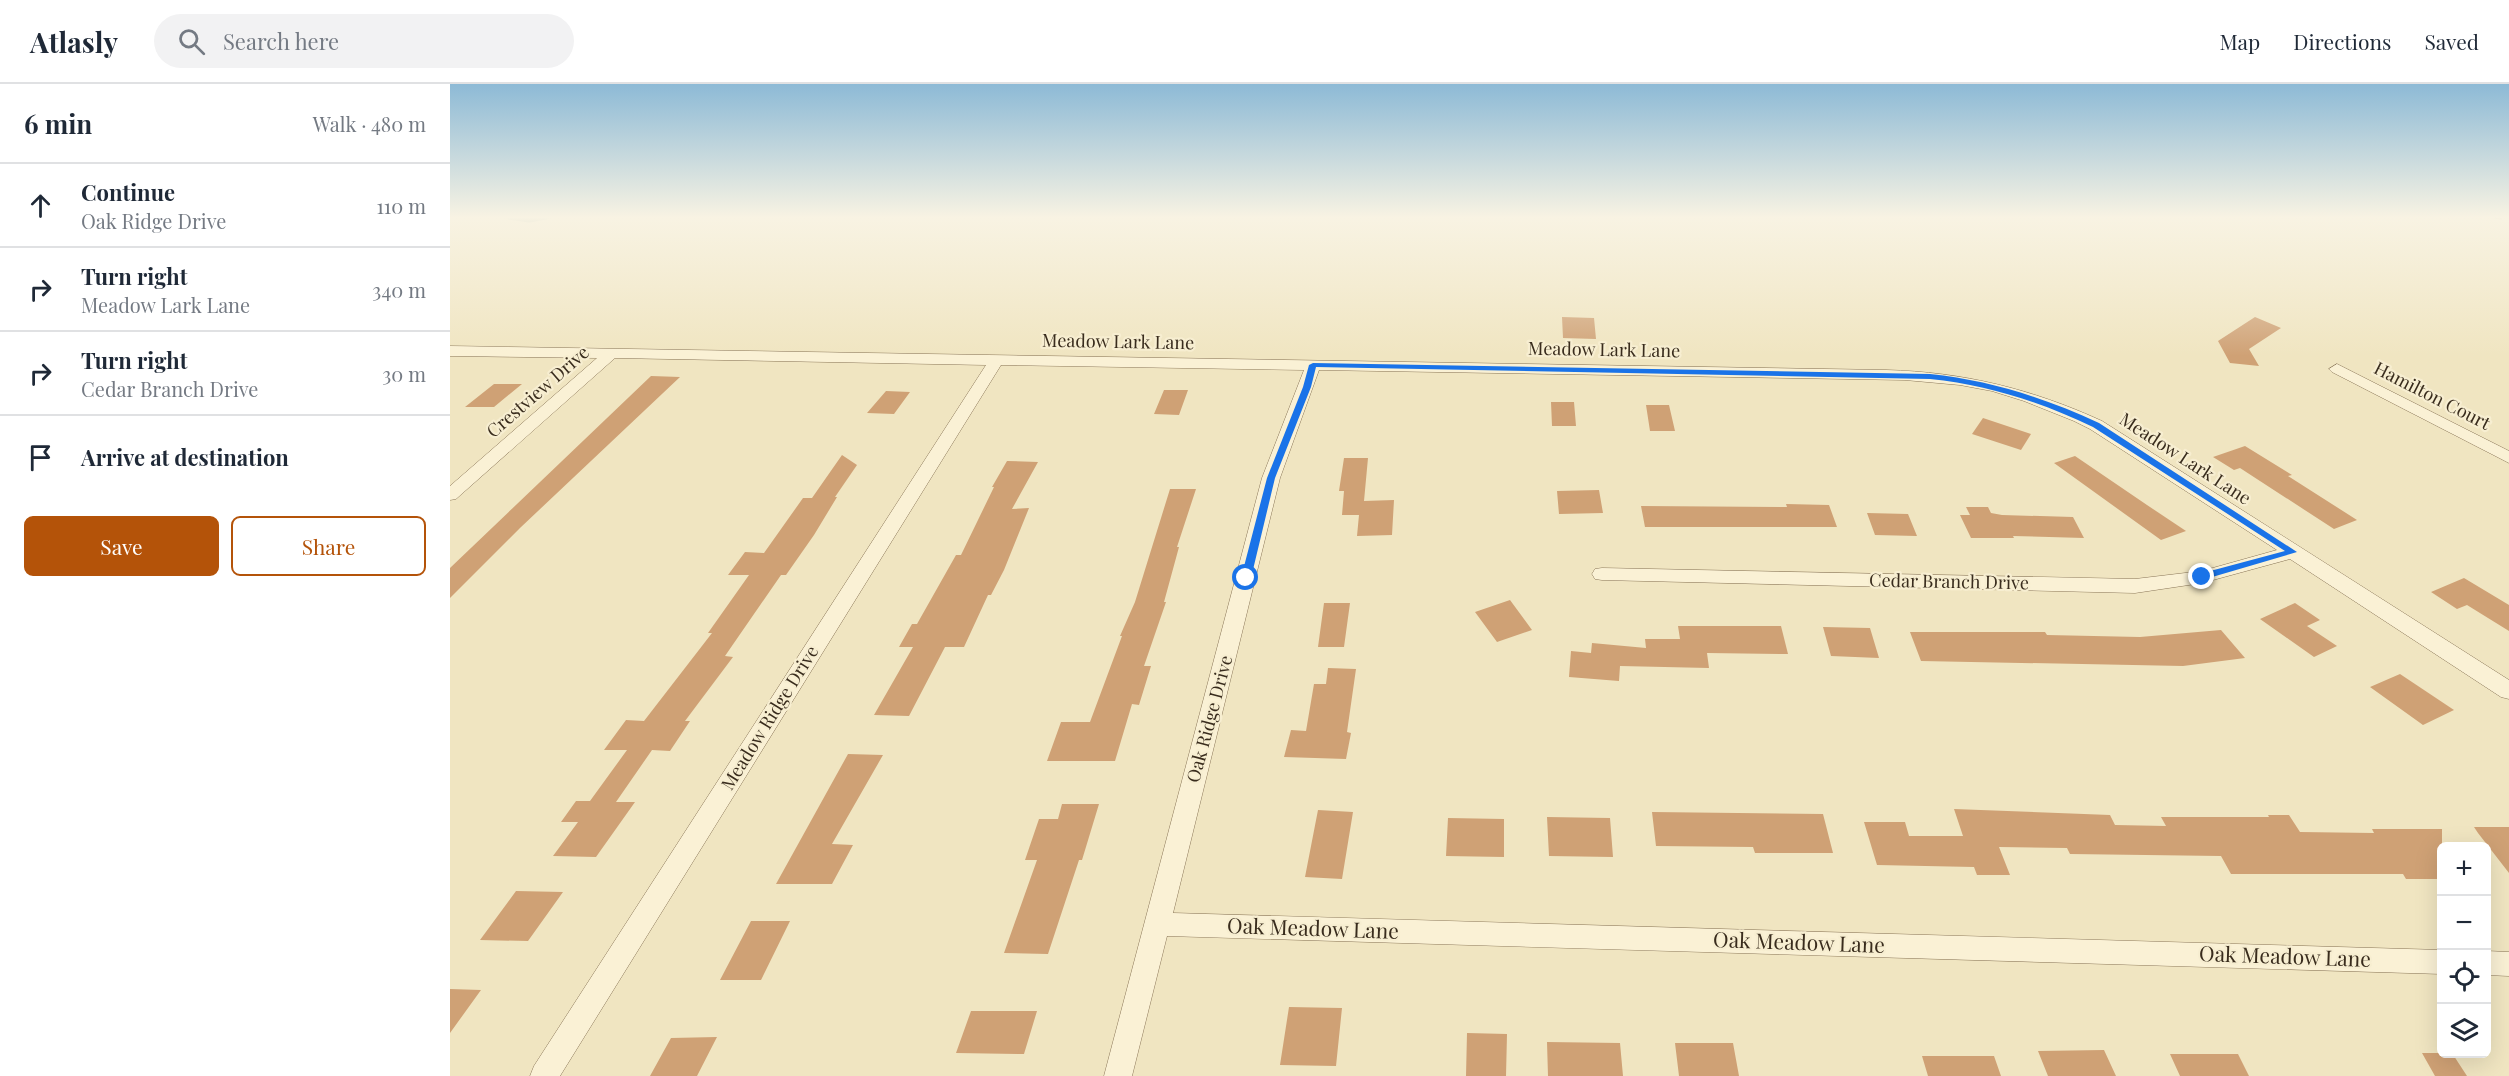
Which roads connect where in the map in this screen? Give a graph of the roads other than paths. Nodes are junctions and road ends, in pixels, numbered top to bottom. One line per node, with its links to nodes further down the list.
1 (450, 351): 2 (street, Crestview Drive)
2 (611, 354): 3 (street, Meadow Lark Lane); 7 (street, Crestview Drive)
3 (997, 359): 4 (street, Meadow Lark Lane); 15 (street, Meadow Ridge Drive)
4 (1313, 365): 8 (street, Meadow Lark Lane); 11 (street, Oak Ridge Drive)
5 (2337, 369): 6 (street, Hamilton Court)
6 (2509, 458)
7 (450, 495)
8 (2293, 552): 9 (street, Cedar Branch Drive); 10 (street, Meadow Lark Lane)
9 (1602, 574)
10 (2509, 691)
11 (1156, 924): 12 (street, Oak Meadow Lane); 16 (street, Oak Ridge Drive)
12 (2437, 962)
13 (2491, 963): 14 (street)
14 (2509, 964)
15 (544, 1076)
16 (1118, 1076)

